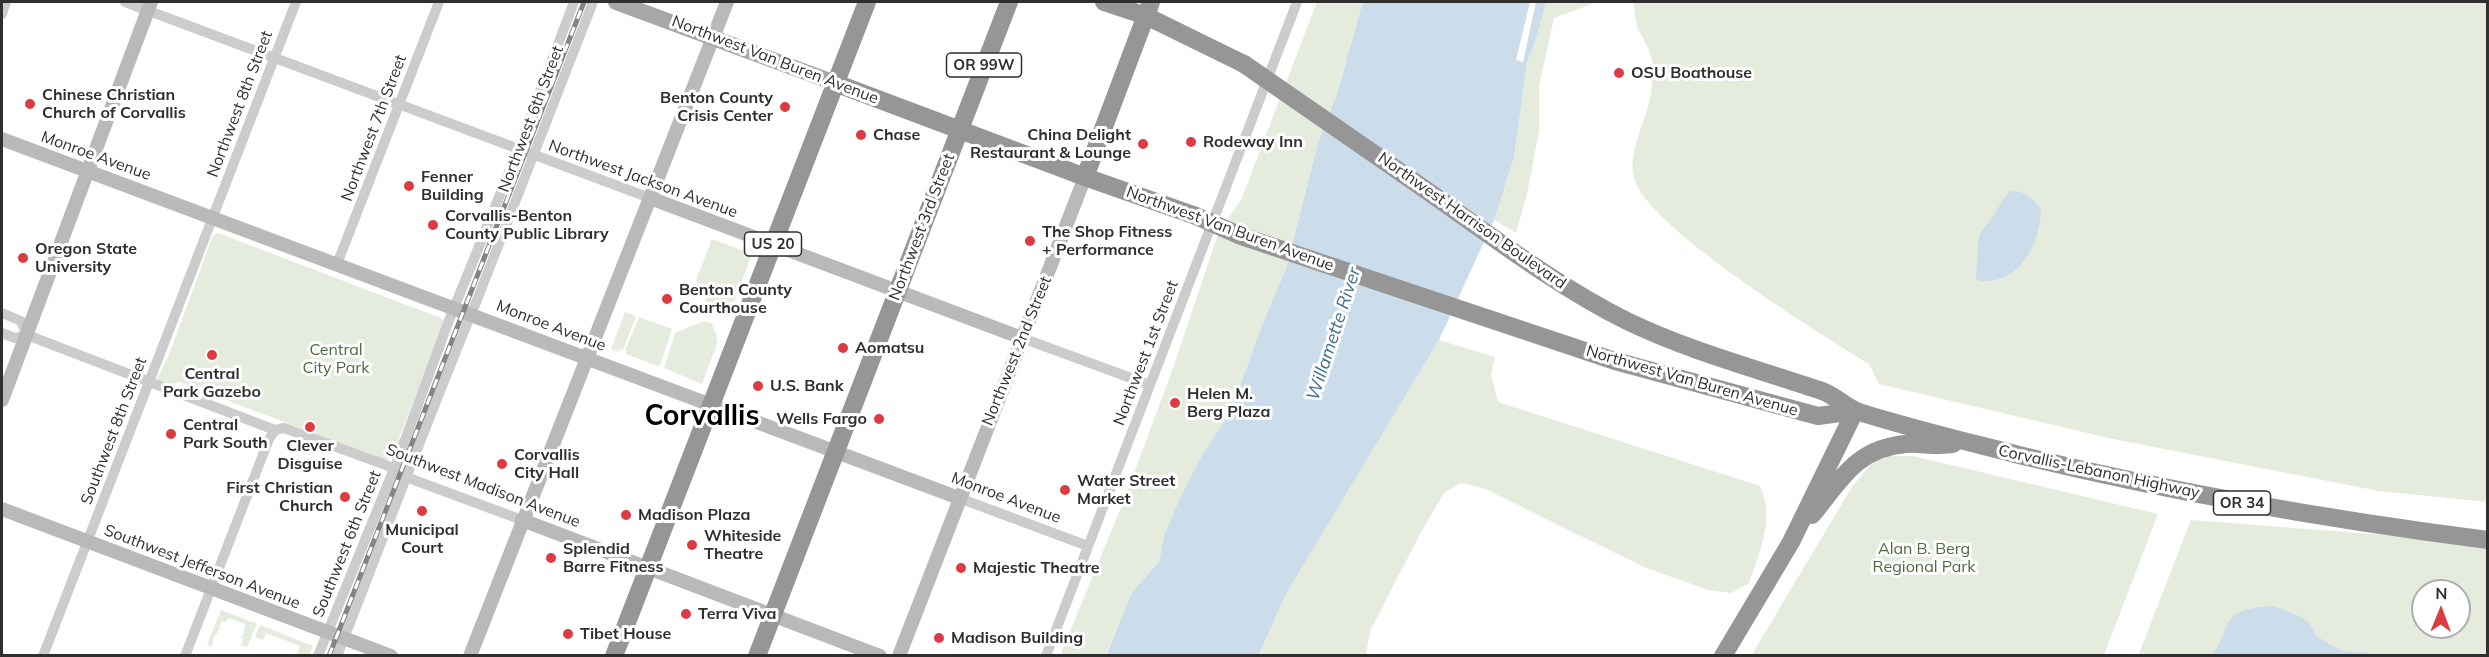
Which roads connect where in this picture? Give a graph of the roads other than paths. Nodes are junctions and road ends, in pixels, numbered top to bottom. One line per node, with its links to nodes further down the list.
1 (6, 2): 15 (street)
2 (124, 2): 13 (street, Northwest Jackson Avenue)
3 (296, 2): 17 (street, Northwest 8th Street)
4 (439, 2): 19 (street, Northwest 7th Street)
5 (574, 2): 22 (street, Northwest 6th Street)
6 (593, 2): 23 (street, Northwest 6th Street)
7 (616, 2): 16 (main road, Northwest Van Buren Avenue)
8 (728, 2): 16 (street)
9 (867, 2): 18 (highway, US 20)
10 (1009, 2): 20 (highway, Northwest 3rd Street / OR 99W)
11 (1104, 2): 14 (highway, Northwest Harrison Boulevard)
12 (1297, 2): 28 (street, Northwest 1st Street)
13 (150, 6): 17 (street, Northwest Jackson Avenue); 24 (street)
14 (1148, 9): 25 (highway, Northwest 2nd Street); 43 (highway, Northwest Harrison Boulevard, bridge)
15 (2, 14)
16 (714, 37): 18 (main road, Northwest Van Buren Avenue); 26 (street)
17 (274, 58): 19 (street, Northwest Jackson Avenue); 27 (street, Northwest 8th Street)
18 (835, 83): 20 (highway, Northwest Van Buren Avenue); 29 (highway, US 20)
19 (399, 104): 22 (street, Northwest Jackson Avenue); 30 (street, Northwest 7th Street)
20 (959, 130): 25 (highway, Northwest Van Buren Avenue); 31 (highway, Northwest 3rd Street)
21 (2, 139): 24 (street, Monroe Avenue)
22 (518, 150): 23 (street, Northwest Jackson Avenue); 32 (street, Northwest 6th Street)
23 (532, 156): 26 (street, Northwest Jackson Avenue); 34 (street, Northwest 6th Street)
24 (88, 170): 27 (street, Monroe Avenue); 36 (street)
25 (1085, 177): 28 (highway, Northwest Van Buren Avenue); 37 (street, Northwest 2nd Street)
26 (650, 198): 29 (street, Northwest Jackson Avenue); 38 (street)
27 (212, 217): 30 (street, Monroe Avenue); 39 (street, Southwest 8th Street)
28 (1207, 236): 40 (street, Northwest 1st Street); 43 (highway, Northwest Van Buren Avenue)
29 (773, 244): 31 (street, Northwest Jackson Avenue); 42 (highway, US 20)
30 (337, 264): 32 (street, Monroe Avenue)
31 (898, 291): 37 (street, Northwest Jackson Avenue); 46 (highway, Northwest 3rd Street)
32 (454, 308): 34 (street, Monroe Avenue); 47 (street, Southwest 6th Street)
33 (2, 314): 36 (street, Southwest Madison Avenue)
34 (471, 314): 38 (street, Monroe Avenue); 48 (street, Southwest 6th Street)
35 (2, 333): 36 (street, Southwest Madison Avenue)
36 (27, 335): 39 (street, Southwest Madison Avenue); 41 (street)
37 (1022, 338): 40 (street, Northwest Jackson Avenue); 49 (street, Northwest 2nd Street)
38 (588, 358): 42 (street, Monroe Avenue); 51 (street)
39 (149, 381): 44 (street, Southwest Madison Avenue); 53 (street, Southwest 8th Street)
40 (1150, 385): 55 (street, Northwest 1st Street)
41 (2, 399)
42 (711, 405): 46 (street, Monroe Avenue); 56 (highway, US 20)
43 (1855, 411): 45 (highway, Corvallis-Lebanon Highway / OR 34); 54 (highway, OR 34)
44 (275, 430): 47 (street, Southwest Madison Avenue); 57 (street)
45 (1966, 442): 52 (highway, Corvallis-Lebanon Highway / OR 34); 54 (highway, OR 34)
46 (835, 452): 49 (street, Monroe Avenue); 58 (highway, Northwest 3rd Street)
47 (394, 469): 48 (street, Southwest Madison Avenue); 59 (street, Southwest 6th Street)
48 (406, 475): 51 (street, Southwest Madison Avenue); 60 (street, Southwest 6th Street)
49 (959, 498): 55 (street, Monroe Avenue); 70 (street, Northwest 2nd Street)
50 (2, 509): 53 (street, Southwest Jefferson Avenue)
51 (522, 520): 56 (street, Southwest Madison Avenue); 66 (street)
52 (2487, 540)
53 (87, 541): 57 (street, Southwest Jefferson Avenue); 61 (street, Southwest 8th Street)
54 (1791, 542): 72 (highway, OR 34)
55 (1088, 546): 71 (street, Northwest 1st Street)
56 (648, 567): 58 (street, Southwest Madison Avenue); 67 (highway, US 20)
57 (212, 588): 59 (street, Southwest Jefferson Avenue); 62 (street)
58 (773, 615): 68 (highway, Northwest 3rd Street); 69 (street, Southwest Madison Avenue)
59 (327, 631): 60 (street, Southwest Jefferson Avenue); 63 (street, Southwest 6th Street)
60 (344, 638): 64 (street, Southwest 6th Street); 65 (street, Southwest Jefferson Avenue)
61 (43, 656)
62 (185, 656)
63 (318, 656)
64 (337, 656)
65 (391, 656)
66 (470, 656)
67 (614, 656)
68 (757, 656)
69 (880, 656)
70 (899, 656)
71 (1046, 656)
72 (1723, 656)

